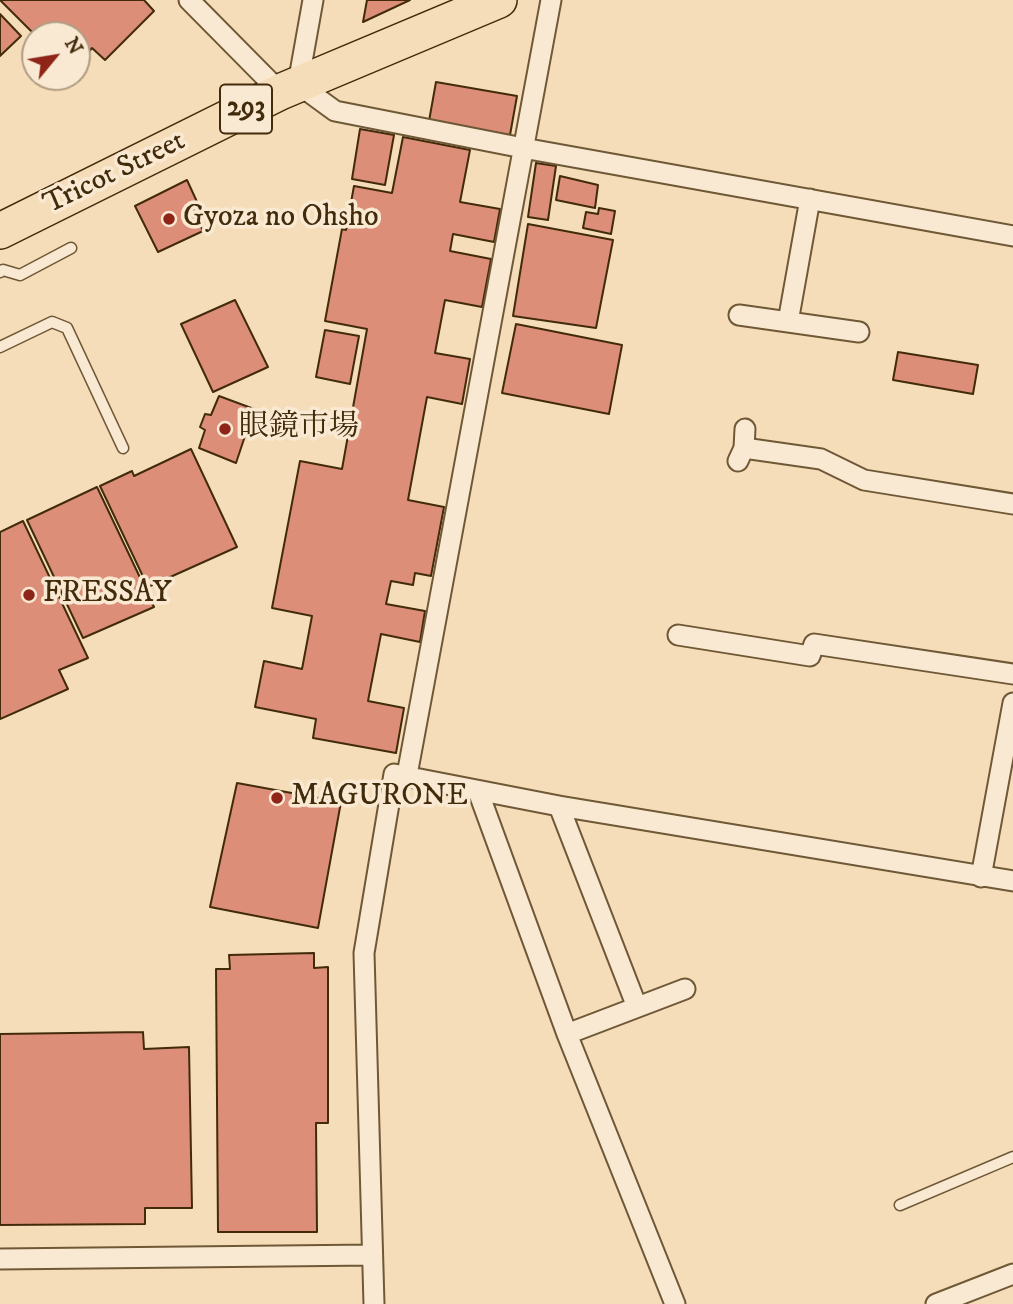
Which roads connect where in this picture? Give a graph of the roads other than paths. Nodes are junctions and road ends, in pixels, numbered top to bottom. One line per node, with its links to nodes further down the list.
1 (190, 0): 5 (street)
2 (313, 0): 5 (street)
3 (499, 0): 5 (highway, Tricot Street / 293)
4 (551, 0): 6 (street)
5 (289, 88): 6 (street); 8 (highway, Tricot Street / 293)
6 (523, 148): 7 (street); 22 (street)
7 (810, 200): 9 (street); 13 (street)
8 (0, 231)
9 (1013, 236)
10 (71, 248): 11 (lane)
11 (0, 272)
12 (739, 315): 13 (street)
13 (788, 322): 14 (street)
14 (859, 332)
15 (0, 347): 17 (lane)
16 (742, 446): 18 (street)
17 (123, 448)
18 (1013, 504)
19 (678, 635): 20 (street)
20 (1013, 674)
21 (1013, 703): 25 (street)
22 (407, 775): 23 (street); 32 (street)
23 (478, 791): 24 (street); 29 (street)
24 (559, 806): 25 (street); 28 (street)
25 (981, 877): 26 (street)
26 (1013, 881)
27 (685, 989): 28 (street)
28 (637, 1007): 29 (street)
29 (567, 1034): 36 (street)
30 (1013, 1157): 31 (lane)
31 (900, 1205)
32 (372, 1255): 33 (street); 35 (street)
33 (0, 1259)
34 (1013, 1274): 37 (street)
35 (374, 1304)
36 (675, 1304)
37 (936, 1304)

